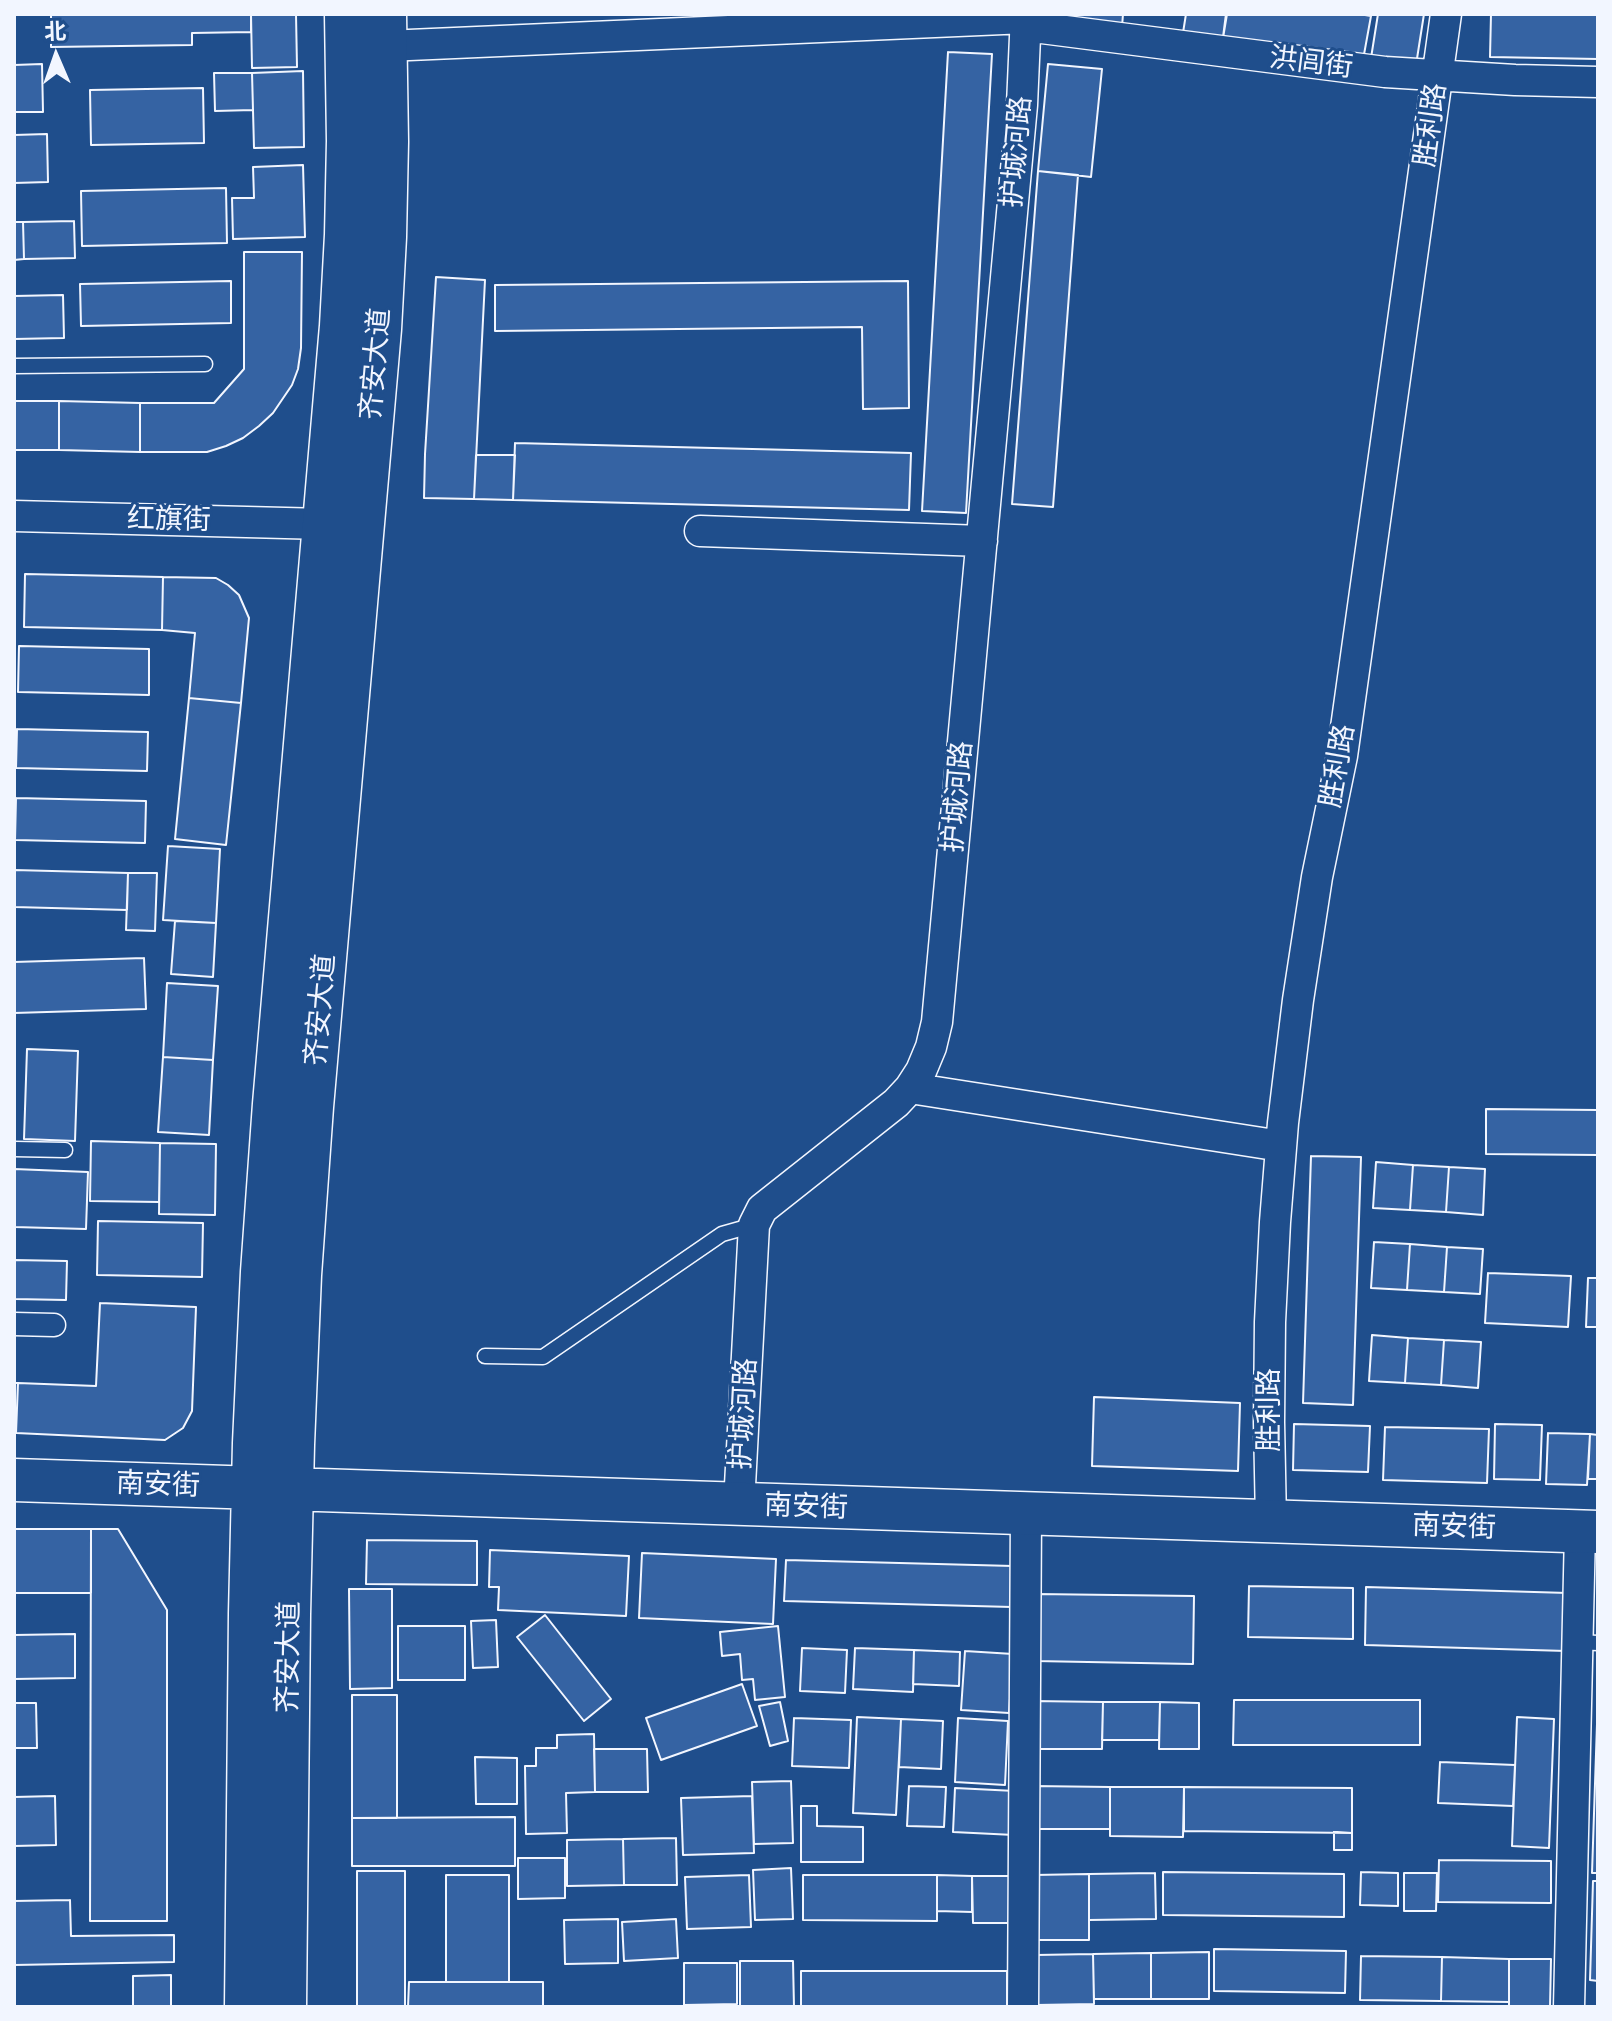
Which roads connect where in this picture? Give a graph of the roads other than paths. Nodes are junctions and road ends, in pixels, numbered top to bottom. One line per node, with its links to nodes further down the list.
1 (346, 14): 10 (main road, 齐安大道)
2 (1446, 14): 5 (street, 胜利路)
3 (1026, 19): 4 (street, 洪闾街); 5 (street, 洪闾街); 12 (street, 护城河路)
4 (386, 30): 22 (main road, 齐安大道)
5 (1438, 75): 6 (street, 洪闾街); 14 (street, 胜利路)
6 (1598, 82)
7 (205, 364): 8 (lane)
8 (14, 366)
9 (14, 516): 10 (street, 红旗街)
10 (324, 524): 22 (main road, 齐安大道)
11 (700, 531): 12 (street)
12 (982, 541): 13 (street, 护城河路)
13 (910, 1088): 14 (street); 17 (street, 护城河路)
14 (1281, 1146): 25 (street, 胜利路)
15 (14, 1149): 16 (lane)
16 (65, 1150)
17 (754, 1225): 20 (lane); 23 (street, 护城河路)
18 (14, 1324): 19 (street)
19 (54, 1325)
20 (485, 1356)
21 (14, 1480): 22 (main road, 南安街)
22 (272, 1489): 23 (main road, 南安街); 28 (main road, 齐安大道); 29 (main road, 齐安大道)
23 (739, 1504): 24 (main road, 南安街)
24 (1026, 1514): 25 (main road, 南安街); 30 (street)
25 (1271, 1522): 26 (main road, 南安街)
26 (1589, 1532): 27 (street)
27 (1588, 1642): 31 (street)
28 (246, 2007)
29 (285, 2007)
30 (1023, 2007)
31 (1569, 2007)

